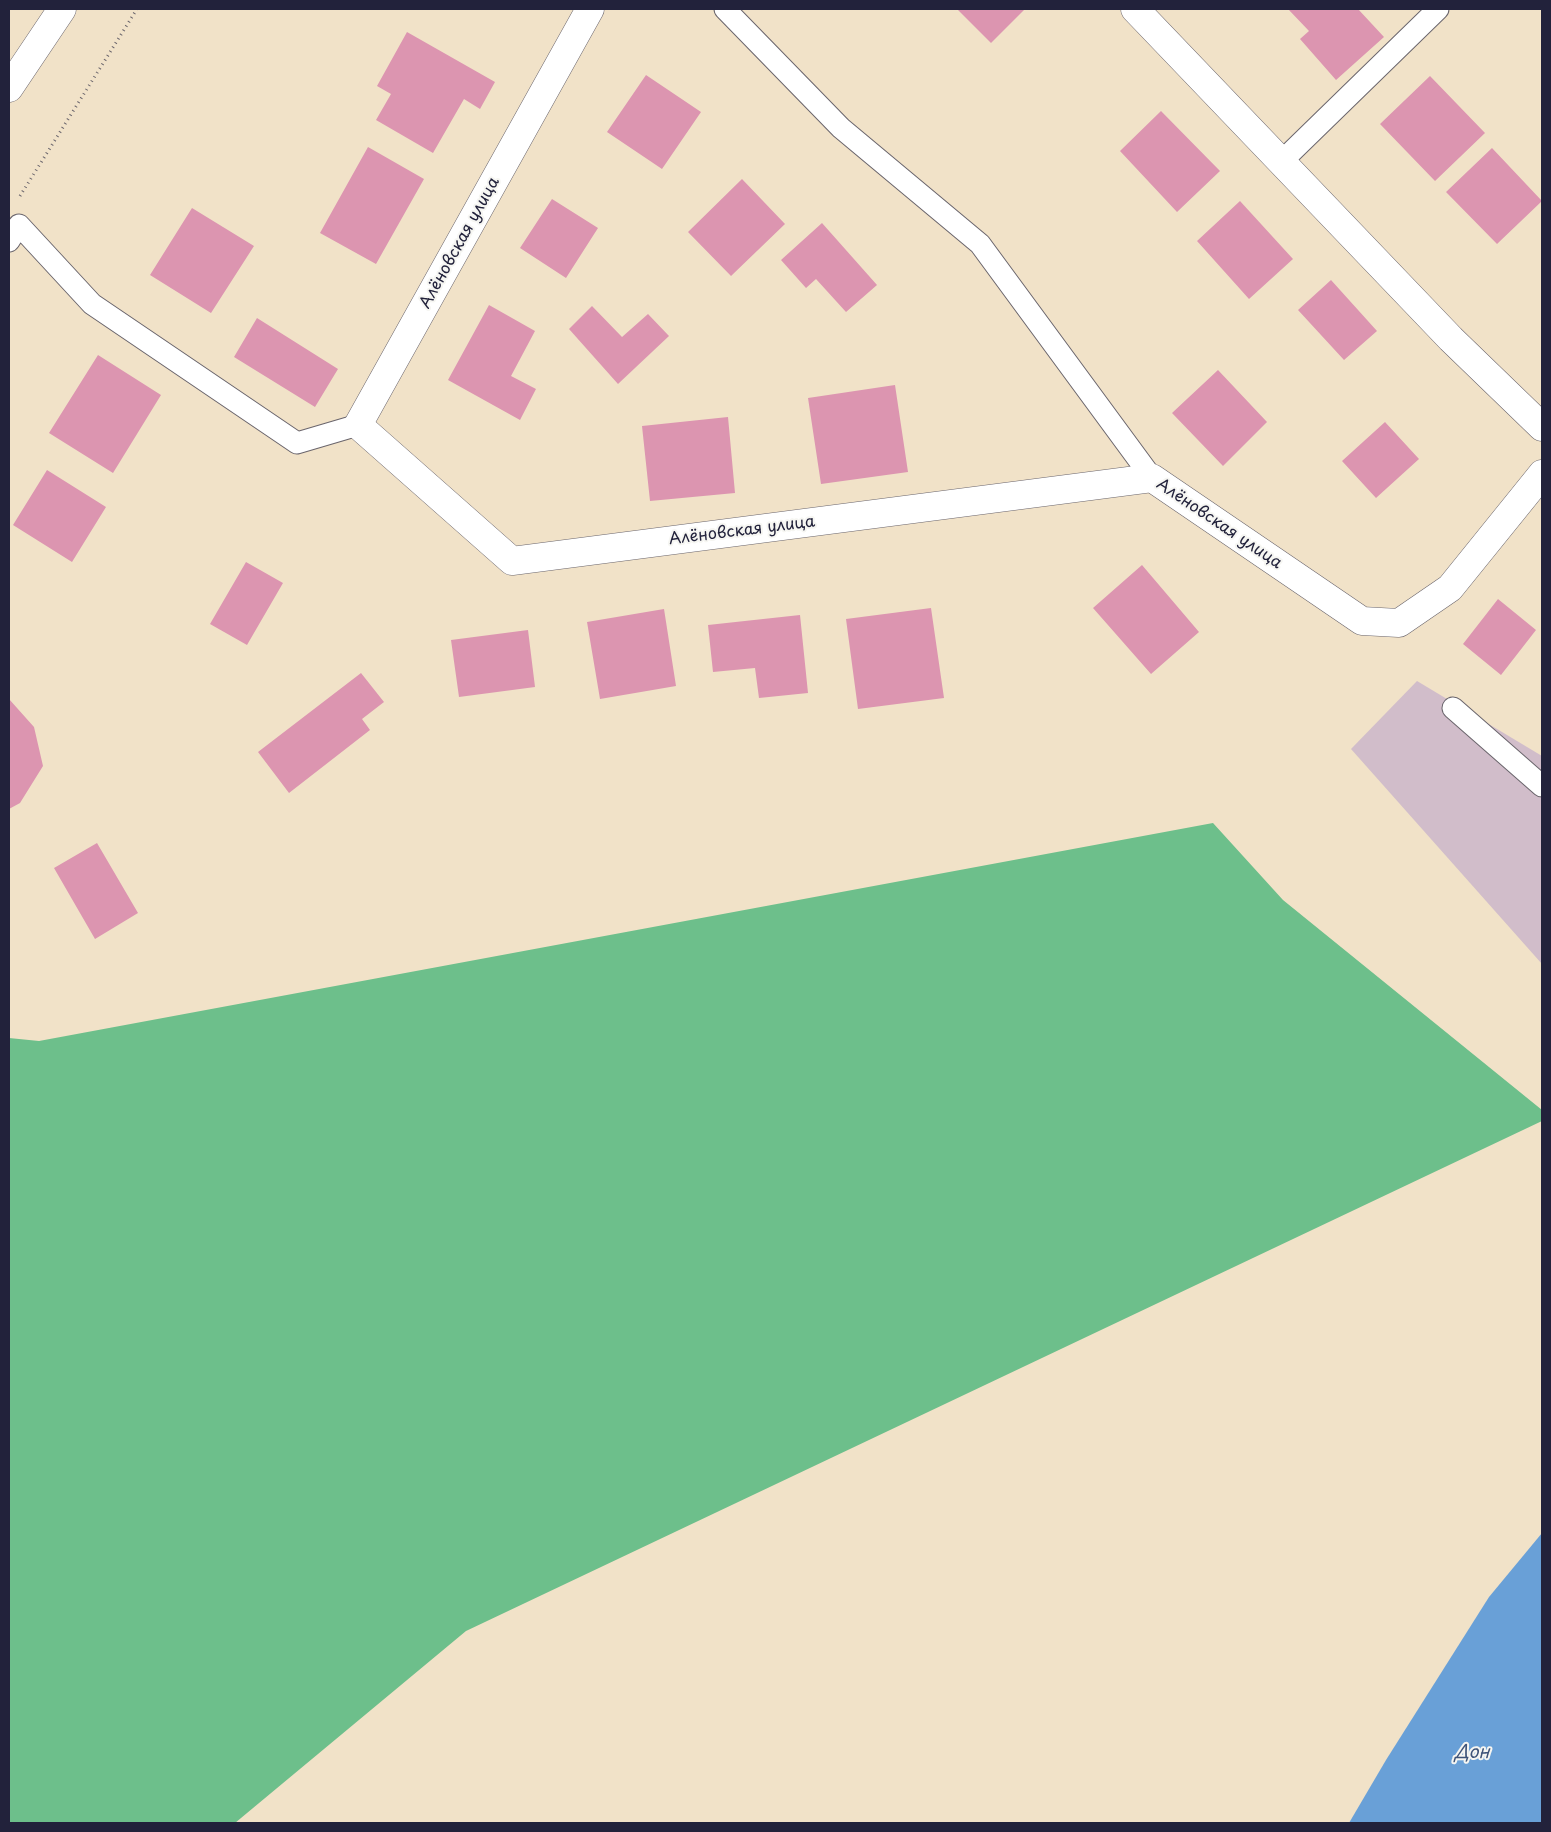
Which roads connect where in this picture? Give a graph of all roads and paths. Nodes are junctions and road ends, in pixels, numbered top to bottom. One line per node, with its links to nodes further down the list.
1 (62, 9): 7 (street)
2 (138, 9): 9 (path)
3 (590, 9): 11 (street, Алёновская улица)
4 (725, 9): 14 (lane)
5 (1135, 9): 8 (street)
6 (1438, 9): 8 (lane)
7 (9, 88)
8 (1281, 162): 12 (street)
9 (19, 198)
10 (9, 240): 11 (lane)
11 (358, 425): 14 (street, Алёновская улица)
12 (1542, 427)
13 (1542, 474): 14 (street, Алёновская улица)
14 (1152, 478)
15 (1453, 708): 16 (lane)
16 (1542, 786)

